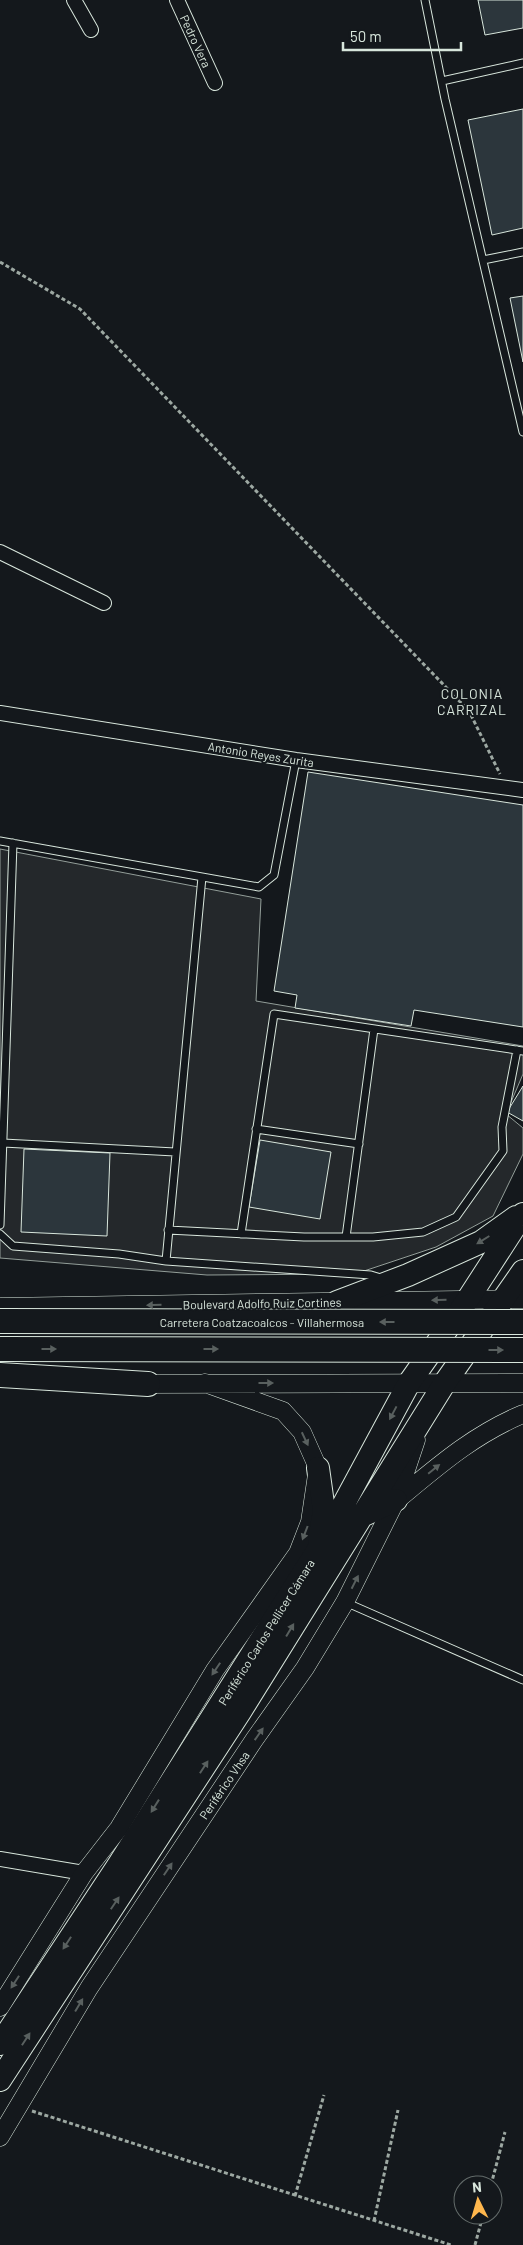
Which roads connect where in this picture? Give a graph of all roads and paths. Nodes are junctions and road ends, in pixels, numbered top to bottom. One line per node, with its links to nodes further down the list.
1 (74, 0): 4 (street)
2 (177, 0): 7 (street, Pedro Vera)
3 (424, 0): 6 (lane)
4 (91, 30)
5 (523, 63): 6 (lane)
6 (442, 81): 9 (lane)
7 (215, 83)
8 (523, 252): 9 (lane)
9 (483, 260): 11 (lane)
10 (0, 262): 16 (path)
11 (523, 432)
12 (0, 552): 13 (street)
13 (104, 603)
14 (0, 714): 15 (street, Antonio Reyes Zurita)
15 (296, 760): 16 (street, Antonio Reyes Zurita); 20 (lane)
16 (507, 788): 17 (street, Antonio Reyes Zurita)
17 (523, 790)
18 (0, 841): 19 (lane)
19 (13, 843): 20 (lane); 24 (lane)
20 (202, 877): 26 (lane)
21 (374, 1029): 22 (lane); 23 (lane); 25 (lane)
22 (520, 1051): 32 (lane)
23 (256, 1129): 25 (lane); 31 (lane)
24 (3, 1143): 26 (lane); 28 (lane)
25 (359, 1144): 32 (lane)
26 (175, 1152): 29 (lane)
27 (523, 1213): 35 (main road, one-way to 35); 36 (main road, Periférico Carlos Pellicer Cámara)
28 (0, 1225)
29 (168, 1230): 31 (lane); 33 (lane)
30 (0, 1234): 33 (lane)
31 (241, 1234): 32 (lane)
32 (346, 1237)
33 (166, 1260): 35 (lane)
34 (523, 1270): 37 (main road, Periférico Carlos Pellicer Cámara)
35 (390, 1282): 38 (main road)
36 (468, 1299): 37 (street, Boulevard Adolfo Ruiz Cortines); 38 (street, Boulevard Adolfo Ruiz Cortines, one-way to 38); 47 (main road, Periférico Carlos Pellicer Cámara)
37 (513, 1299): 50 (main road, Periférico Carlos Pellicer Cámara)
38 (337, 1302): 39 (street, Boulevard Adolfo Ruiz Cortines, one-way to 39)
39 (0, 1307)
40 (0, 1321): 41 (highway, Carretera Coatzacoalcos - Villahermosa, one-way to 40, bridge)
41 (523, 1322)
42 (0, 1349): 43 (highway, one-way to 43, bridge)
43 (523, 1350)
44 (0, 1376): 49 (highway)
45 (0, 1382): 49 (street)
46 (205, 1383): 47 (street, one-way to 47); 49 (street); 53 (street, one-way to 53)
47 (409, 1383): 50 (street); 56 (main road, Periférico Carlos Pellicer Cámara, one-way to 56)
48 (523, 1383): 50 (street)
49 (148, 1384)
50 (444, 1384): 52 (main road, Periférico Carlos Pellicer Cámara)
51 (523, 1414): 54 (street, one-way to 51)
52 (423, 1421): 54 (street, Periférico Vhsa); 55 (main road, Periférico Carlos Pellicer Cámara)
53 (318, 1468): 56 (main road); 60 (street, one-way to 60)
54 (396, 1500): 55 (main road); 57 (street, Periférico Vhsa, one-way to 54)
55 (362, 1516): 63 (main road, Periférico Carlos Pellicer Cámara, one-way to 55)
56 (318, 1550): 62 (main road, Periférico Carlos Pellicer Cámara, one-way to 62)
57 (345, 1602): 58 (lane); 65 (street, Periférico Vhsa, one-way to 57)
58 (523, 1680)
59 (0, 1859): 60 (street)
60 (84, 1874): 61 (street, one-way to 61)
61 (0, 2007)
62 (0, 2044)
63 (0, 2080)
64 (324, 2095): 70 (path)
65 (18, 2107): 68 (street, Periférico Vhsa); 70 (path)
66 (398, 2110): 71 (path)
67 (505, 2132): 69 (path)
68 (0, 2137)
69 (494, 2175)
70 (295, 2196): 71 (path)
71 (374, 2221): 73 (path)
72 (480, 2225): 74 (path)
73 (450, 2245)
74 (475, 2245)

